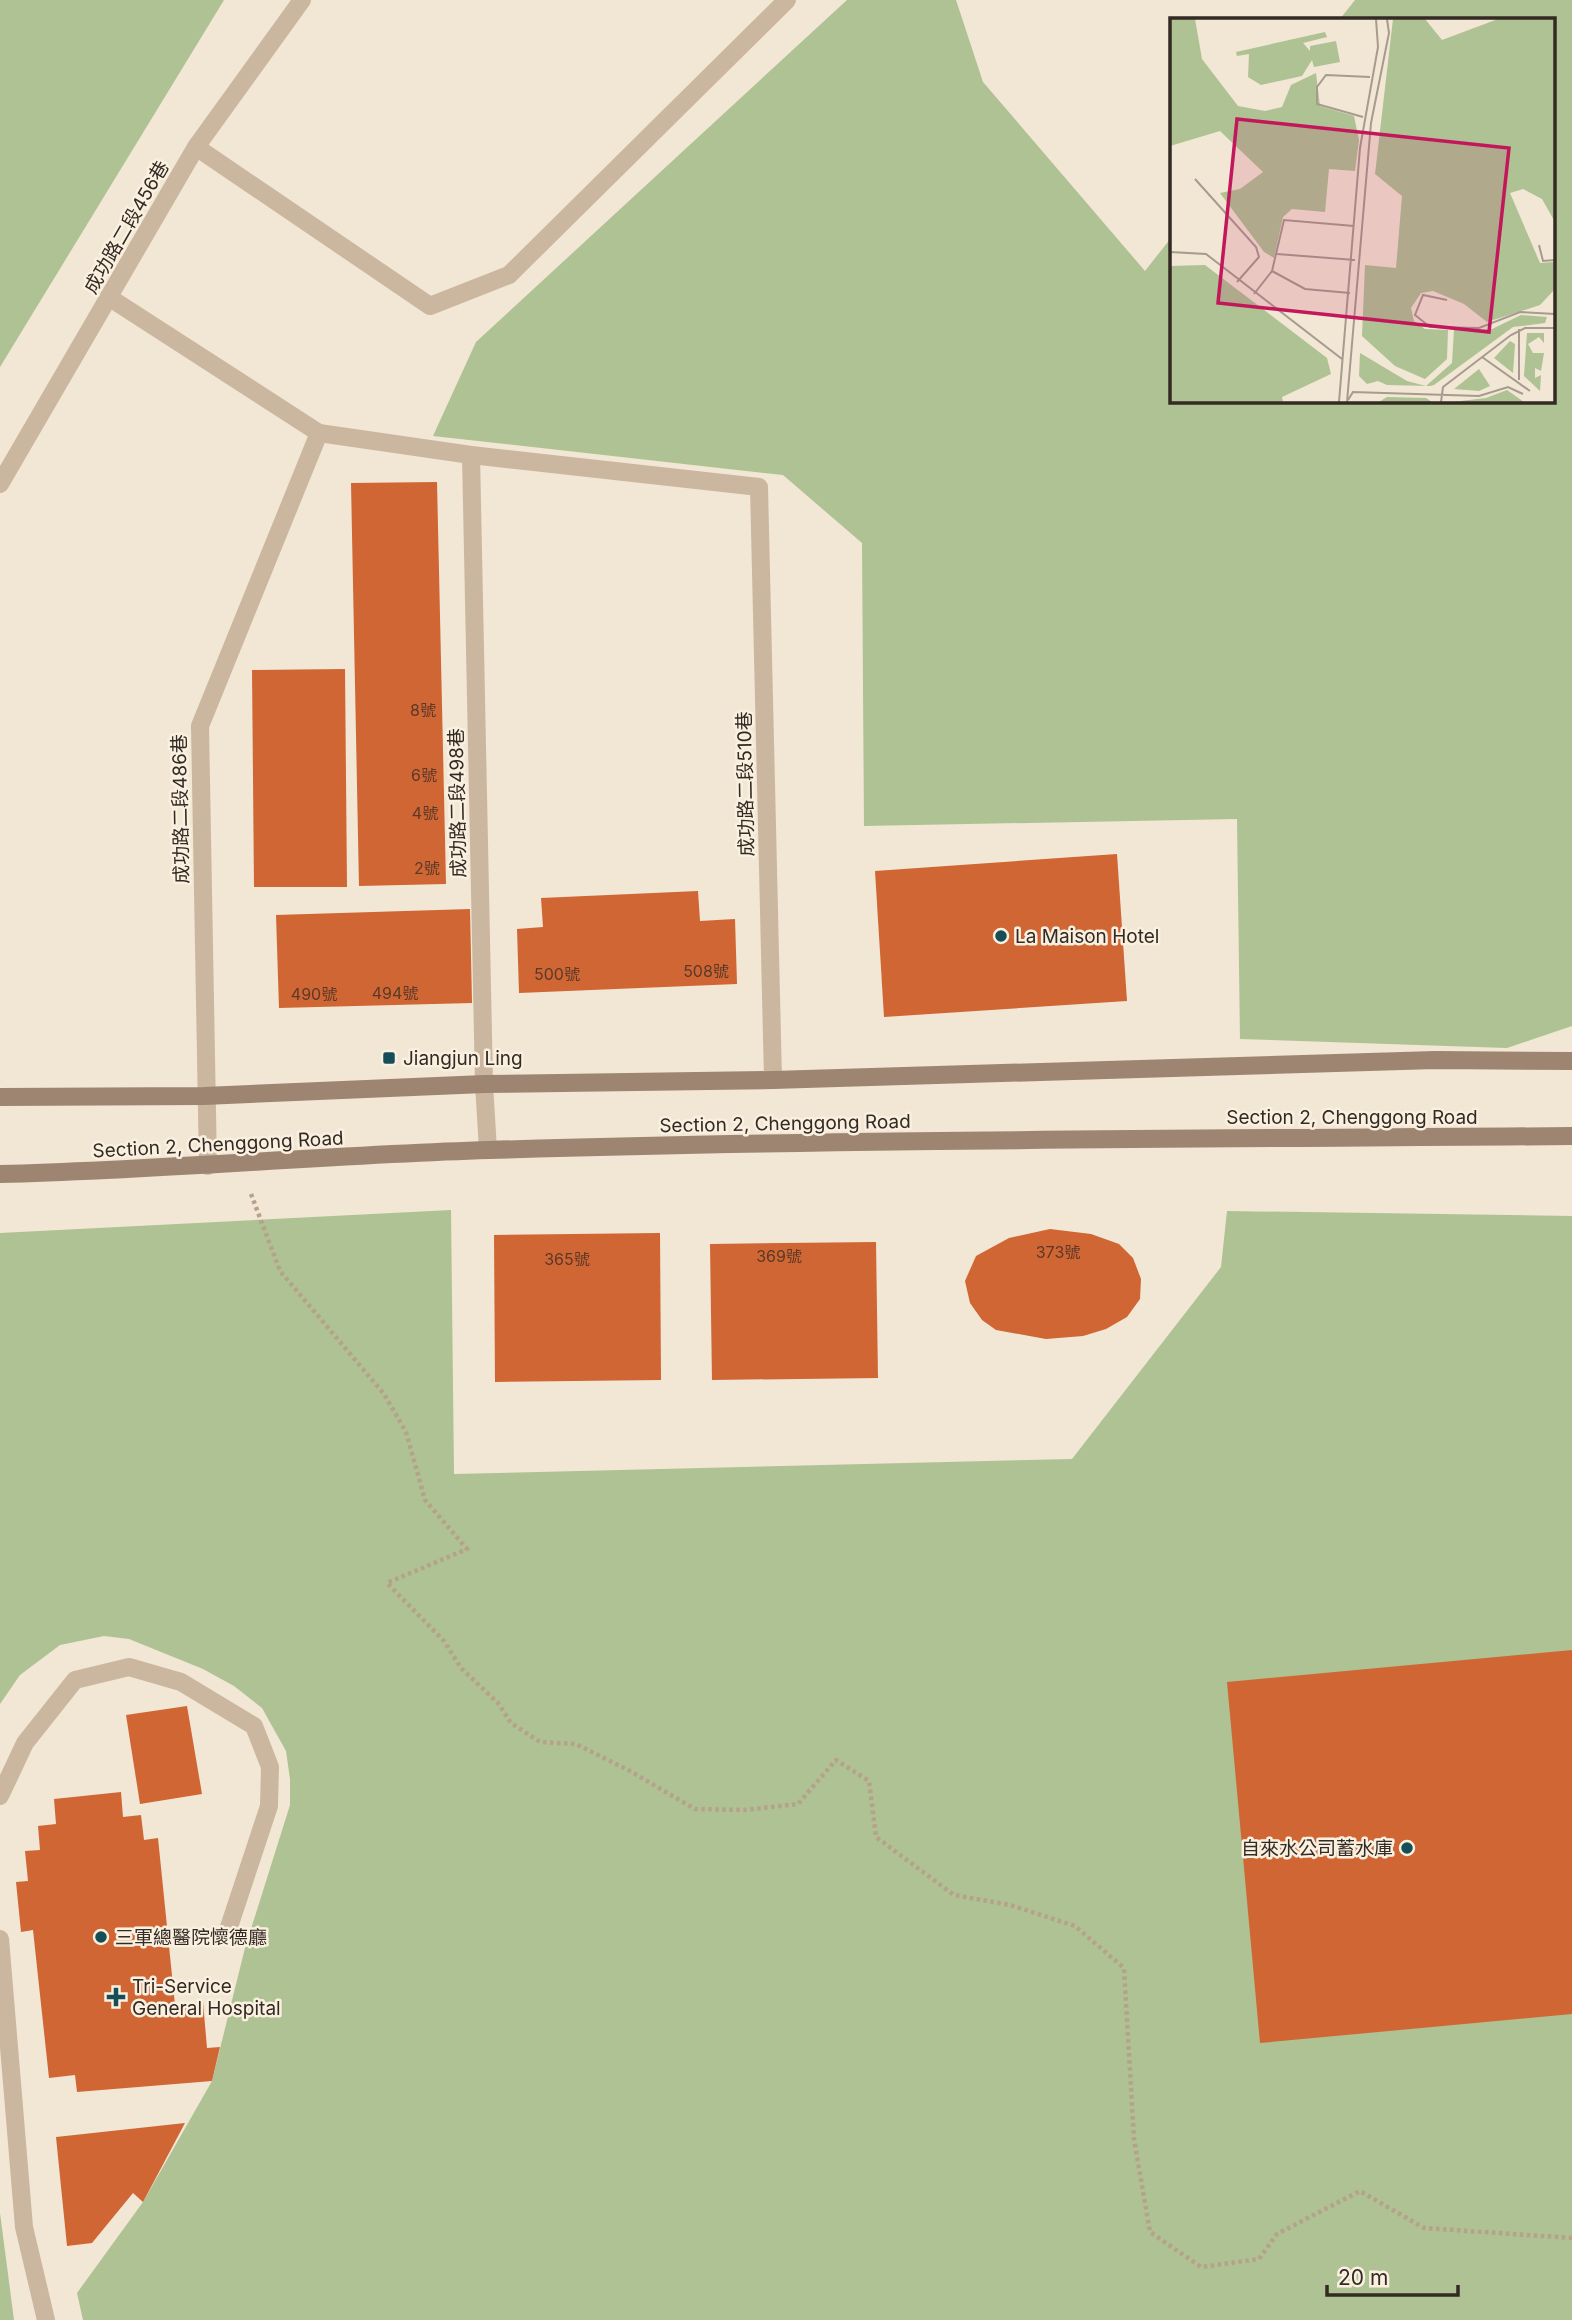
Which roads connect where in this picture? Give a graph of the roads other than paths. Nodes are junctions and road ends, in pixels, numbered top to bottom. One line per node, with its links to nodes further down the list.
1 (302, 0): 3 (street, 成功路二段456巷)
2 (787, 0): 3 (street)
3 (196, 147): 4 (street, 成功路二段456巷)
4 (110, 298): 5 (street); 7 (street, 成功路二段456巷)
5 (319, 433): 6 (street); 11 (street, 成功路二段486巷)
6 (471, 455): 9 (street, 成功路二段510巷); 10 (street, 成功路二段498巷)
7 (0, 484)
8 (1572, 1061): 9 (main road)
9 (773, 1080): 10 (main road)
10 (484, 1084): 11 (main road); 14 (street, 成功路二段498巷)
11 (204, 1096): 12 (main road); 15 (street, 成功路二段486巷)
12 (0, 1097)
13 (1572, 1136): 14 (main road, Section 2, Chenggong Road)
14 (488, 1150): 15 (main road, Section 2, Chenggong Road)
15 (208, 1166): 16 (main road, Section 2, Chenggong Road)
16 (0, 1174)
17 (0, 1796): 18 (street)
18 (228, 1933)
19 (0, 1939): 20 (street)
20 (46, 2320)

